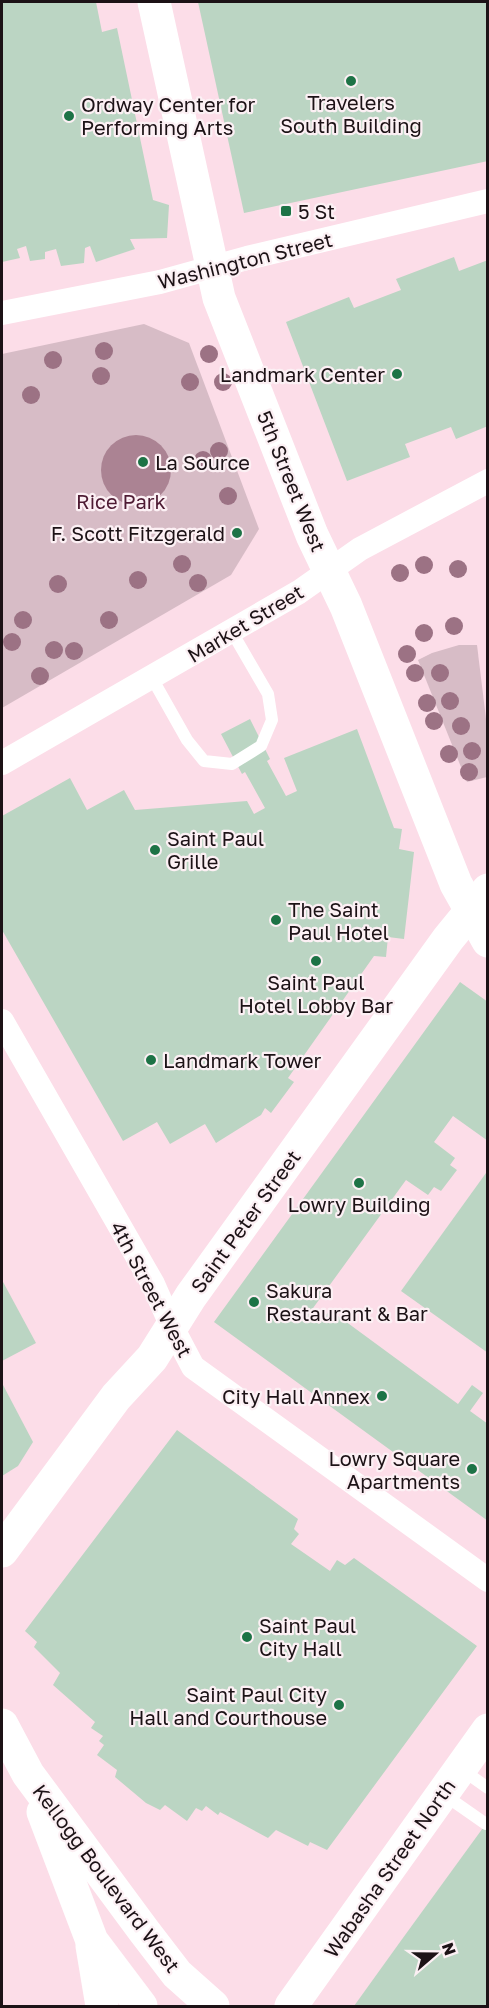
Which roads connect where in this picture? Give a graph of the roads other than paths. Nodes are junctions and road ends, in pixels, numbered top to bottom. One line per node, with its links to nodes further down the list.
1 (154, 2): 3 (main road, 5th Street West)
2 (488, 201): 3 (street, Washington Street)
3 (212, 268): 4 (street, Washington Street); 6 (main road, 5th Street West)
4 (2, 313)
5 (488, 481): 6 (street, Market Street)
6 (329, 570): 7 (street, Market Street); 10 (main road, 5th Street West)
7 (232, 632): 8 (street, Market Street); 8 (lane)
8 (152, 678): 9 (street, Market Street)
9 (2, 763)
10 (479, 901): 11 (main road, 5th Street West); 13 (main road, Saint Peter Street)
11 (488, 941)
12 (2, 1021): 13 (street, 4th Street West)
13 (171, 1327): 14 (main road, Saint Peter Street); 15 (street, 4th Street West)
14 (2, 1551)
15 (488, 1580)
16 (2, 1725): 18 (main road, Kellogg Boulevard West)
17 (488, 1730): 19 (main road, Wabasha Street North)
18 (28, 1774): 22 (main road, Kellogg Boulevard West); 25 (main road, Kellogg Boulevard West)
19 (451, 1781): 20 (lane); 21 (lane); 26 (main road, Wabasha Street North)
20 (488, 1788)
21 (486, 1824)
22 (92, 1941): 23 (main road); 24 (main road, Kellogg Boulevard West)
23 (102, 2007)
24 (141, 2007)
25 (213, 2007)
26 (291, 2007)

